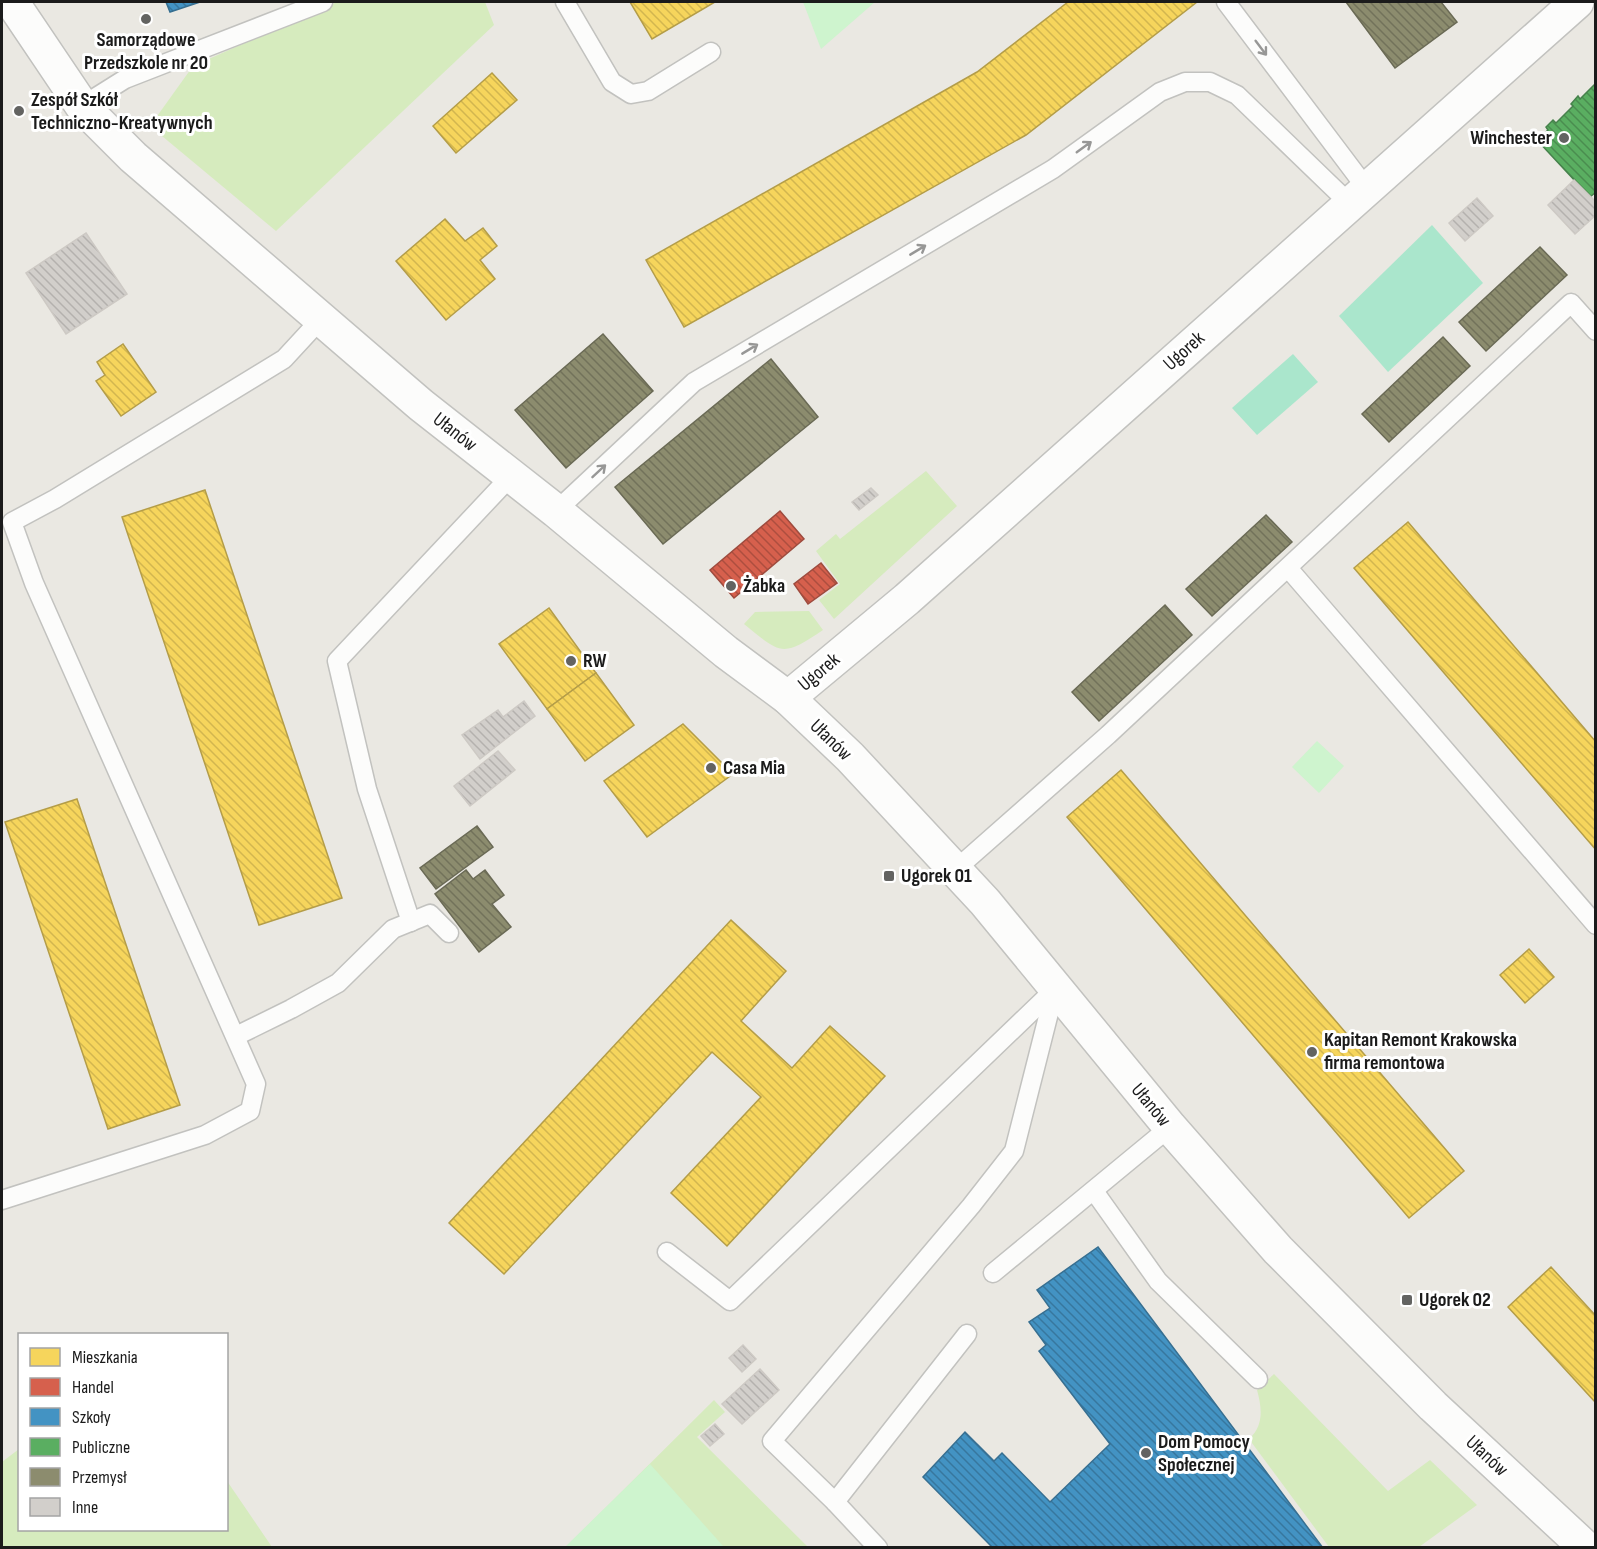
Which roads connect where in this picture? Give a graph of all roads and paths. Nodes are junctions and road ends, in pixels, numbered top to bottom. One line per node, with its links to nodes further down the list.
1 (12, 2): 7 (street, Ułanów)
2 (323, 2): 7 (lane)
3 (565, 2): 6 (lane)
4 (1226, 2): 8 (lane, one-way to 8)
5 (1577, 2): 8 (street, Ugorek)
6 (711, 52)
7 (82, 106): 9 (street, Ułanów)
8 (1358, 196): 12 (lane, one-way to 8); 15 (street, Ugorek)
9 (320, 320): 11 (street, Ułanów); 13 (lane)
10 (1596, 331): 14 (lane)
11 (511, 476): 12 (street, Ułanów); 17 (lane)
12 (556, 511): 15 (street, Ułanów)
13 (7, 517): 21 (lane)
14 (1288, 568): 16 (lane); 18 (lane)
15 (788, 698): 16 (street, Ułanów)
16 (955, 870): 20 (street, Ułanów)
17 (411, 922): 19 (lane); 21 (lane)
18 (1596, 925)
19 (449, 933)
20 (1055, 989): 22 (street, Ułanów); 25 (lane); 29 (lane)
21 (236, 1035): 24 (lane)
22 (1170, 1127): 23 (lane); 31 (street, Ułanów)
23 (1094, 1191): 26 (lane); 28 (lane)
24 (2, 1200)
25 (667, 1252)
26 (993, 1273)
27 (967, 1334): 29 (lane)
28 (1258, 1379)
29 (835, 1502): 30 (lane)
30 (878, 1548)
31 (1586, 1548)

